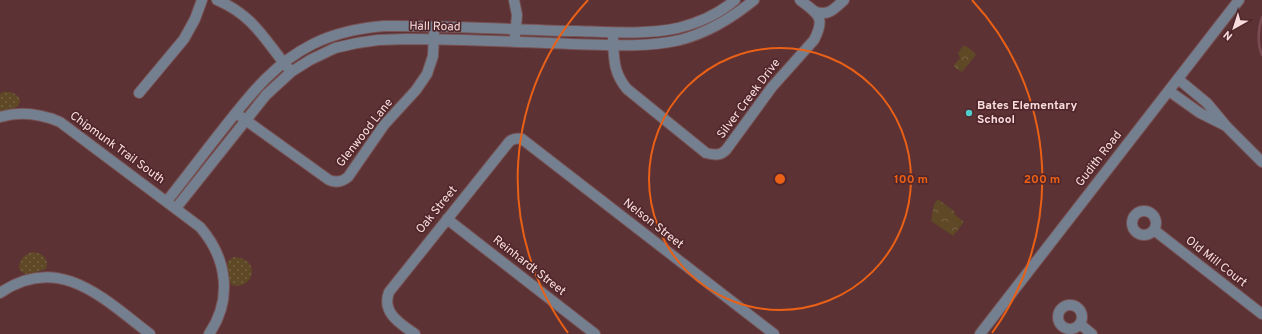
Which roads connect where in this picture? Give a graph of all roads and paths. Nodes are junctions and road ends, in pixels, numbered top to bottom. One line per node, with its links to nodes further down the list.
1 (202, 0): 20 (street)
2 (217, 0): 16 (street)
3 (514, 0): 11 (street)
4 (735, 0): 12 (street, Hall Road)
5 (754, 0): 15 (street, Hall Road)
6 (800, 0): 9 (street)
7 (844, 0): 9 (street)
8 (1239, 0): 18 (street, Gudith Road)
9 (814, 11): 15 (street, Silver Creek Drive)
10 (434, 27): 11 (street, Hall Road); 13 (street, Glenwood Lane); 16 (street, Hall Road)
11 (515, 29): 12 (street, Hall Road); 14 (street)
12 (613, 32): 15 (street, Silver Creek Drive)
13 (434, 39): 14 (street, Hall Road); 17 (street, Hall Road); 23 (street, Glenwood Lane)
14 (516, 42): 15 (street, Hall Road)
15 (613, 45)
16 (283, 63): 17 (street); 21 (street, Hall Road)
17 (291, 72): 23 (street, Hall Road)
18 (1178, 79): 19 (street, Gudith Road); 24 (street)
19 (1169, 91): 24 (street); 39 (street, Gudith Road)
20 (139, 93)
21 (236, 113): 23 (street, Glenwood Lane); 27 (street, Hall Road)
22 (2, 117): 27 (street, Chipmunk Trail South)
23 (246, 120): 28 (street, Hall Road)
24 (1227, 127): 26 (street)
25 (515, 138): 29 (street, Oak Street); 38 (street, Nelson Street)
26 (1262, 162)
27 (167, 201): 28 (street)
28 (176, 208): 35 (street)
29 (447, 219): 36 (street, Oak Street); 37 (street, Reinhardt Street)
30 (1154, 230): 32 (street, Old Mill Court)
31 (0, 294): 34 (street)
32 (1262, 314)
33 (1080, 324): 40 (street)
34 (150, 334)
35 (208, 334)
36 (415, 334)
37 (595, 334)
38 (774, 334)
39 (980, 334)
40 (1092, 334)

